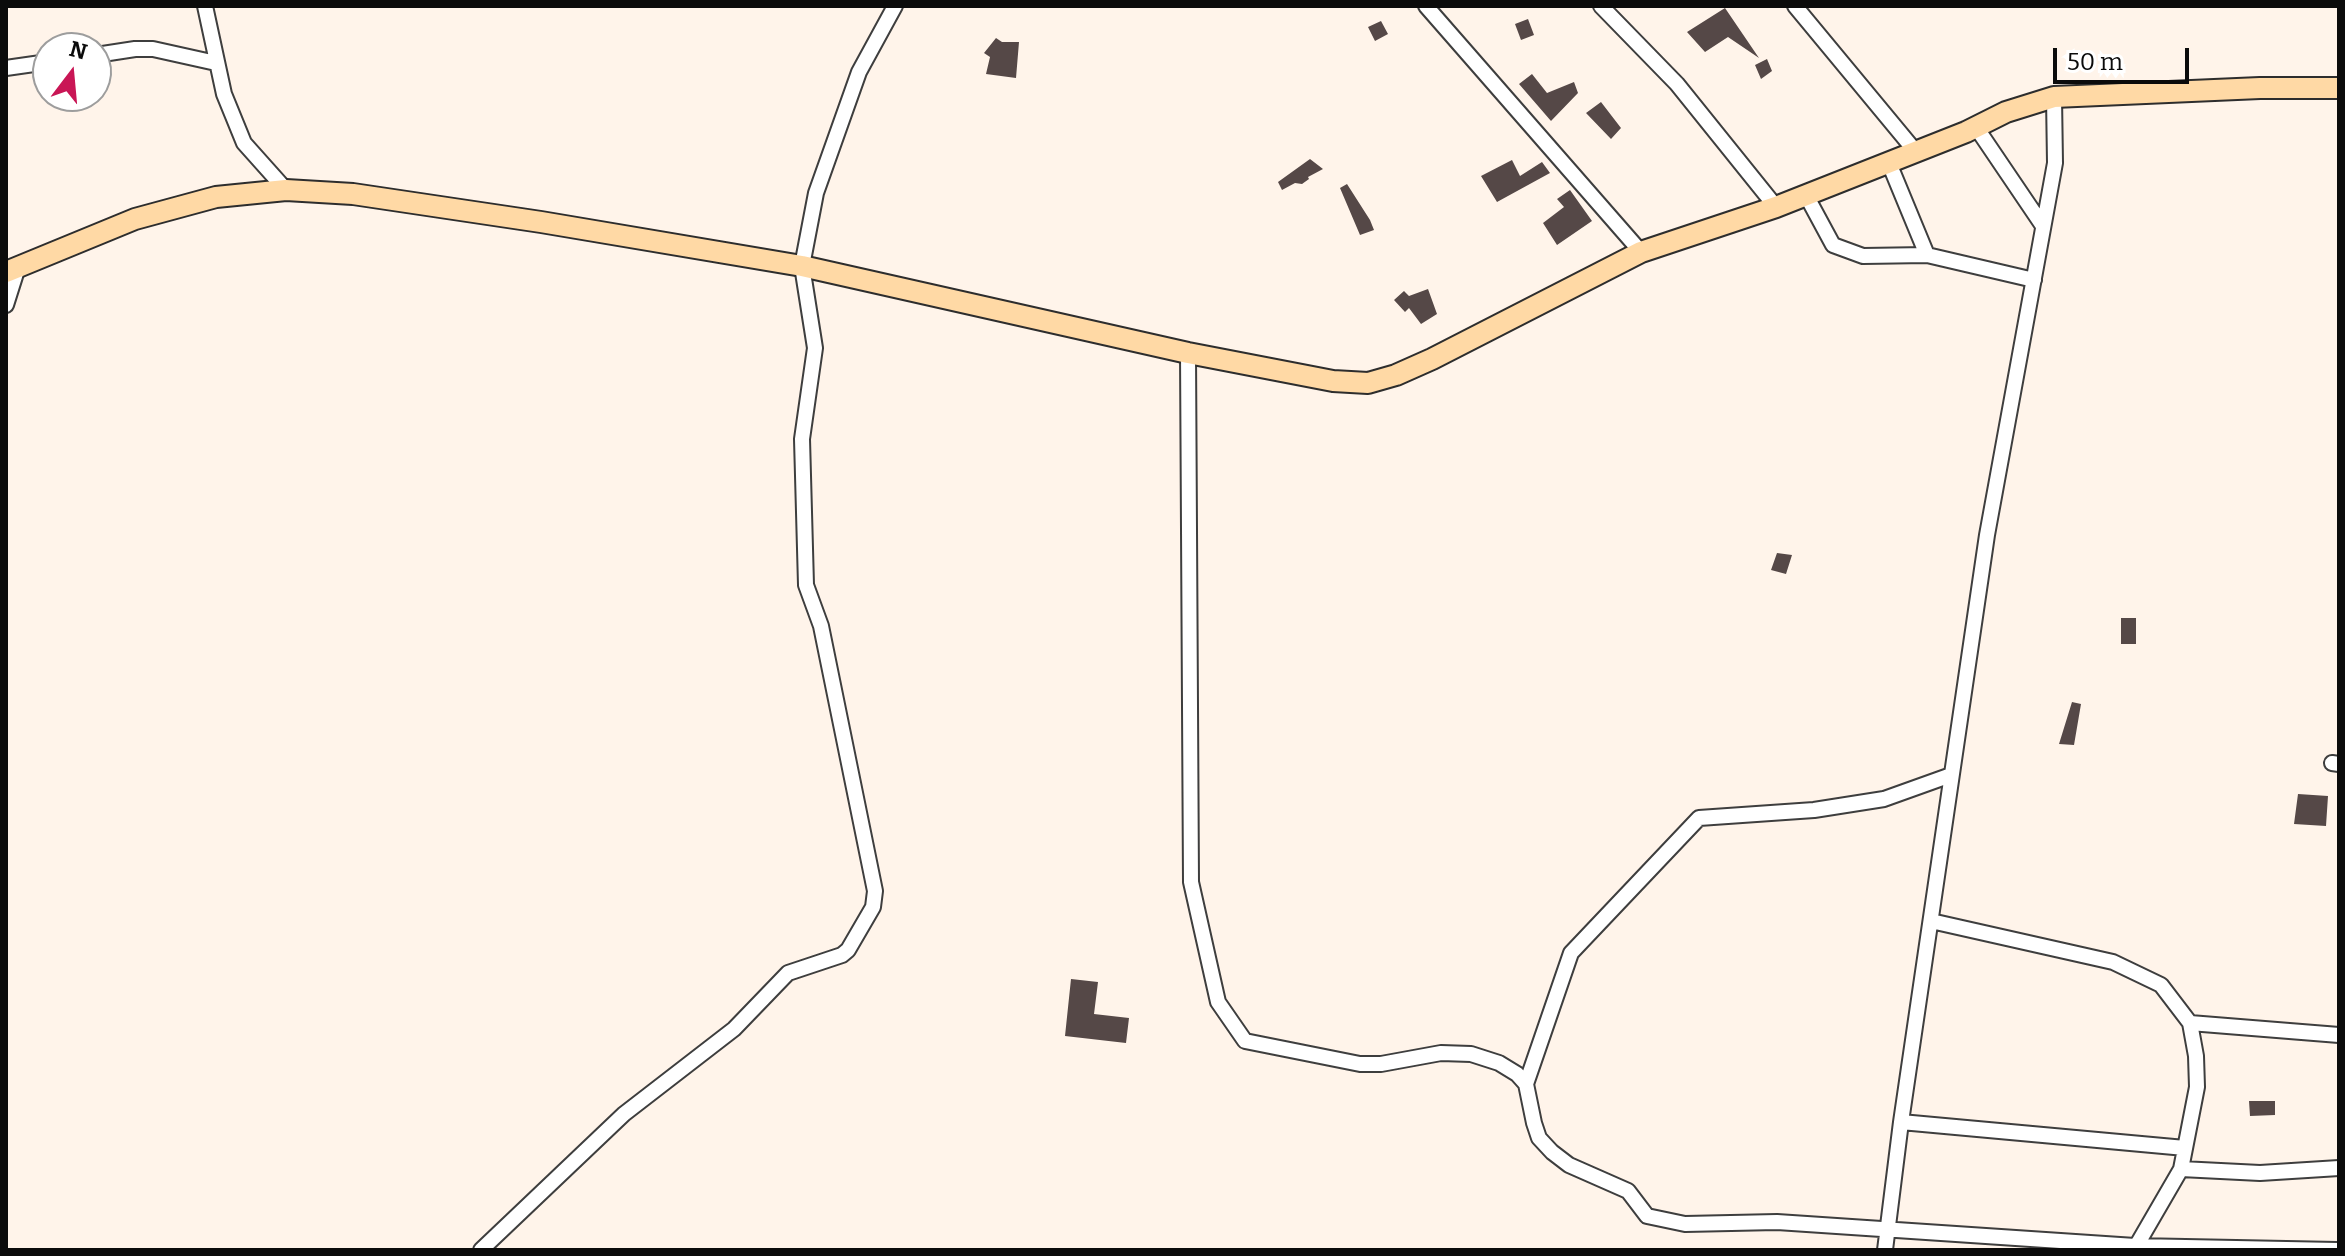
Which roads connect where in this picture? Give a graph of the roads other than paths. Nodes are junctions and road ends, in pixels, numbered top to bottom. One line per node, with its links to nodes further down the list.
1 (205, 6): 7 (street)
2 (895, 6): 21 (street)
3 (1601, 6): 17 (street)
4 (1795, 6): 13 (street)
5 (1435, 8): 19 (street)
6 (112, 53): 7 (street)
7 (216, 63): 15 (street)
8 (32, 64): 9 (street)
9 (6, 68)
10 (2339, 88): 11 (main road)
11 (2054, 97): 12 (main road); 18 (street)
12 (1976, 127): 13 (main road); 18 (street)
13 (1916, 152): 14 (main road)
14 (1889, 163): 16 (main road); 20 (street)
15 (286, 190): 21 (main road); 22 (main road)
16 (1806, 195): 17 (main road); 20 (street)
17 (1776, 207): 19 (main road)
18 (2043, 226): 23 (street)
19 (1641, 252): 25 (main road)
20 (1927, 255): 23 (street)
21 (802, 266): 25 (main road); 37 (street)
22 (12, 269): 24 (street)
23 (2034, 280): 26 (street)
24 (6, 305)
25 (1188, 353): 30 (street)
26 (1951, 775): 27 (street); 30 (street)
27 (1931, 921): 28 (street); 31 (street)
28 (2190, 1023): 29 (street); 32 (street)
29 (2339, 1035)
30 (1526, 1084): 35 (street)
31 (1901, 1122): 32 (street); 35 (street)
32 (2185, 1148): 34 (street)
33 (2339, 1168): 34 (street)
34 (2181, 1169): 36 (street)
35 (1889, 1231): 36 (street); 38 (street)
36 (2134, 1248): 39 (street)
37 (481, 1250)
38 (1885, 1250)
39 (2337, 1250)

